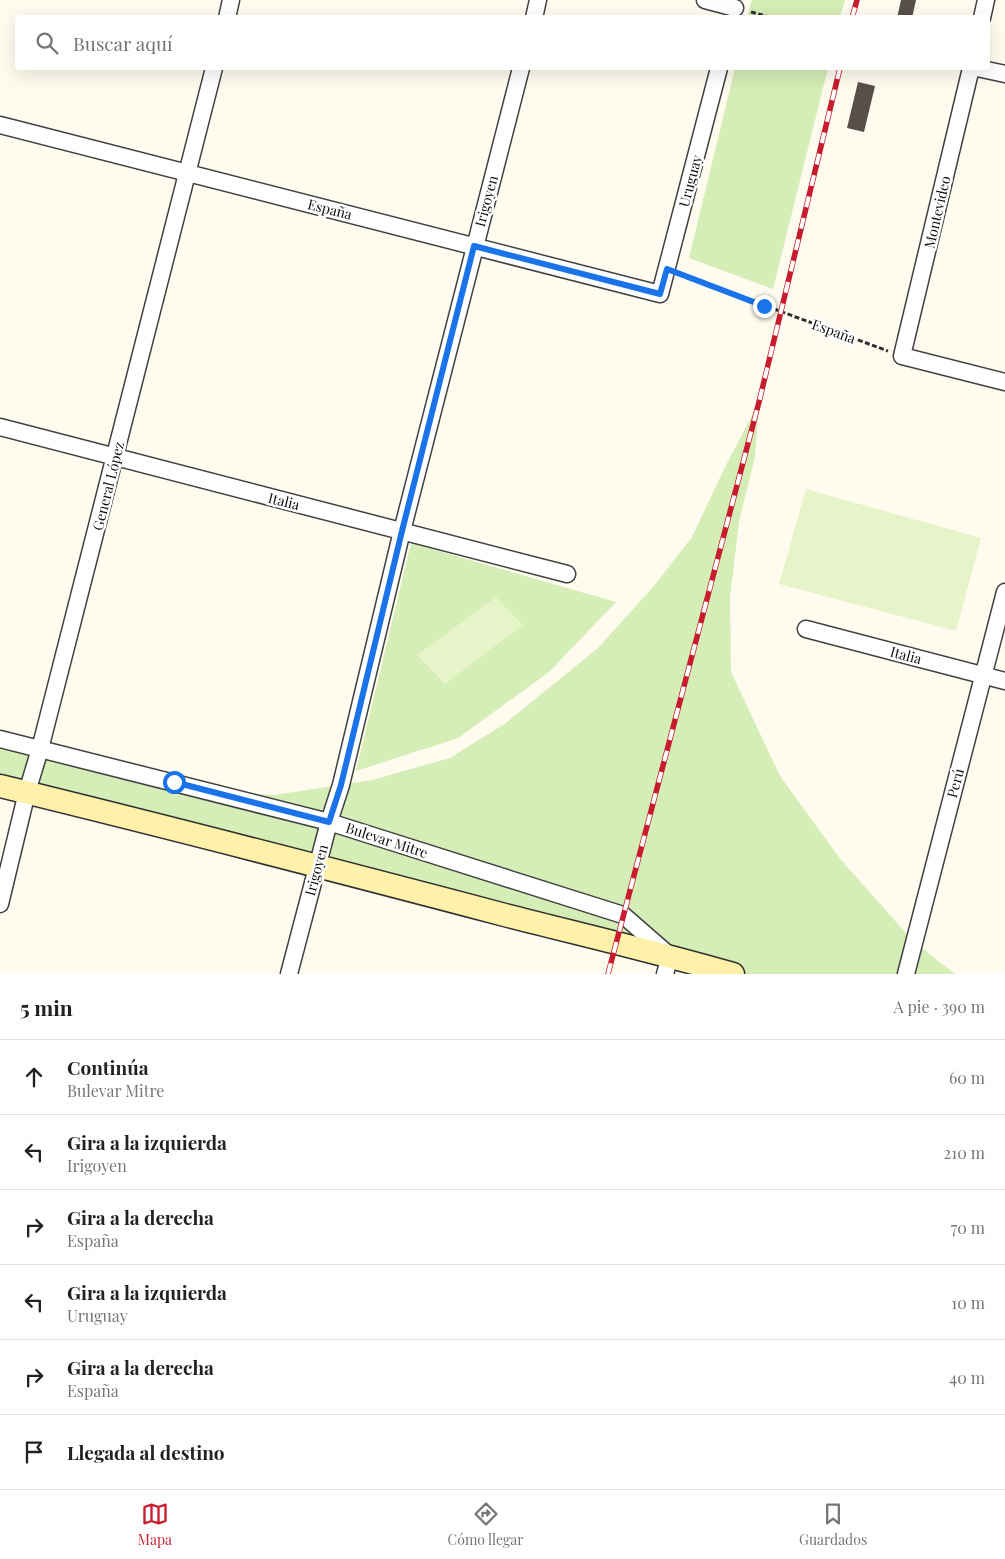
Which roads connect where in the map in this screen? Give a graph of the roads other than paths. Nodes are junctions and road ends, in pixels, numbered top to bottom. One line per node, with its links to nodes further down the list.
1 (231, 0): 6 (street)
2 (538, 0): 7 (street)
3 (706, 0): 5 (street)
4 (986, 0): 8 (street)
5 (734, 9)
6 (228, 15)
7 (535, 15)
8 (983, 15)
9 (213, 70): 16 (street, General López)
10 (520, 70): 17 (street, Irigoyen)
11 (718, 70): 18 (street, Uruguay)
12 (971, 70): 19 (street, Montevideo)
13 (986, 70): 14 (street)
14 (1005, 74)
15 (0, 125): 16 (street, España)
16 (187, 173): 17 (street, España); 21 (street, General López)
17 (474, 246): 18 (street, España); 22 (street, Irigoyen)
18 (660, 294)
19 (1005, 382)
20 (0, 427): 21 (street, Italia)
21 (115, 457): 22 (street, Italia); 29 (street, General López)
22 (402, 531): 23 (street, Italia); 32 (street, Irigoyen)
23 (567, 574)
24 (1005, 592): 26 (street, Perú)
25 (806, 629): 26 (street, Italia)
26 (983, 675): 27 (street, Italia); 38 (street, Perú)
27 (1005, 681)
28 (0, 738): 29 (street, Bulevar Mitre)
29 (40, 749): 31 (street, General López); 32 (street, Bulevar Mitre)
30 (0, 786): 31 (street, Bulevar Mitre)
31 (27, 792): 33 (street, Bulevar Mitre); 34 (street, General López)
32 (329, 822): 33 (street, Irigoyen); 35 (street, Bulevar Mitre)
33 (317, 866): 35 (street, Bulevar Mitre); 36 (street, Irigoyen)
34 (0, 904)
35 (667, 965): 37 (street, Bulevar Mitre)
36 (289, 974)
37 (733, 974)
38 (906, 974)

